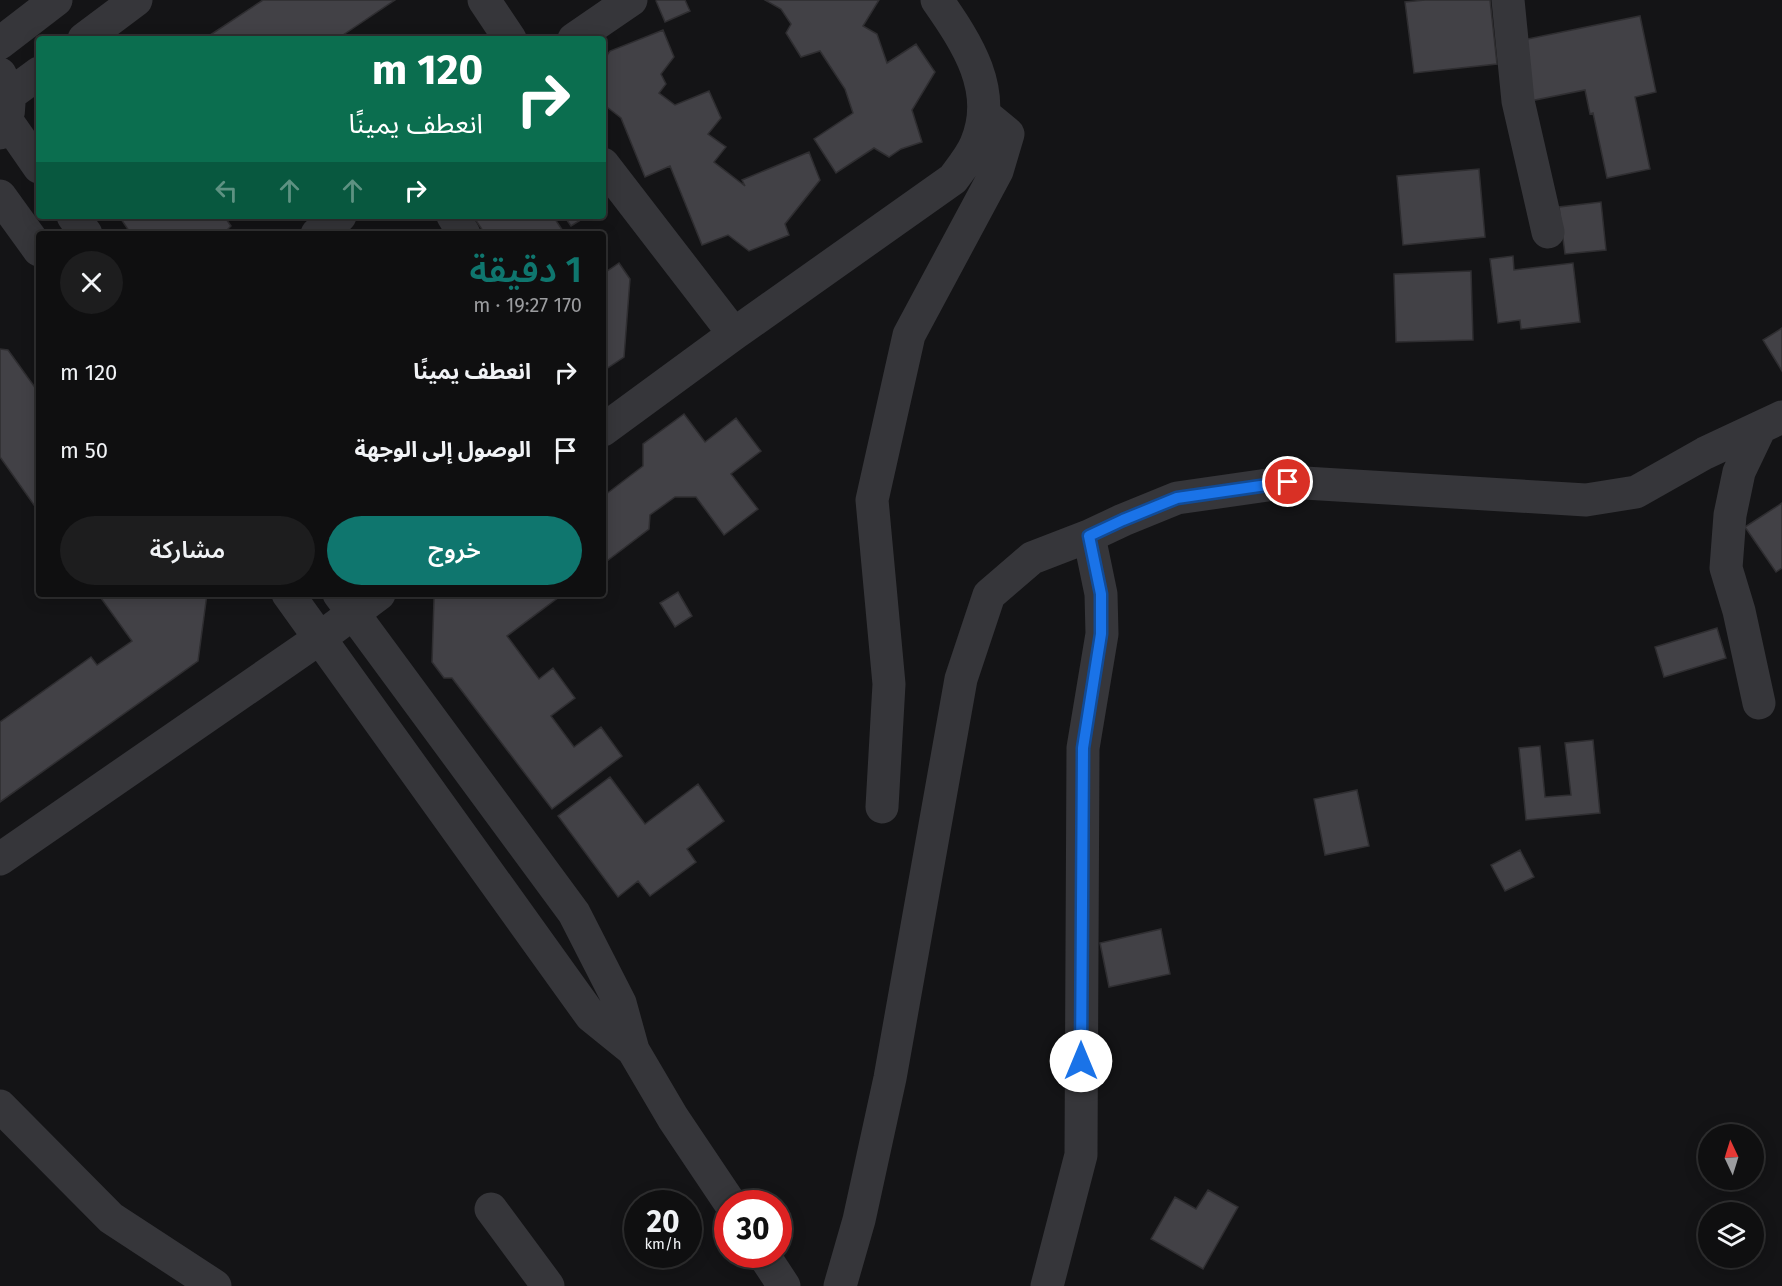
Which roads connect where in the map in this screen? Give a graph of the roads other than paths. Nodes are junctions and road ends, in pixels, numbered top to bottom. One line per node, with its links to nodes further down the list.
1 (56, 0): 10 (street)
2 (136, 0): 7 (street)
3 (484, 0): 8 (street)
4 (631, 0): 9 (street)
5 (937, 0): 13 (street)
6 (1508, 0): 19 (street)
7 (88, 36)
8 (508, 36)
9 (578, 36)
10 (0, 43)
11 (36, 76): 12 (street)
12 (4, 106): 14 (street)
13 (985, 115): 21 (street); 30 (street)
14 (36, 162)
15 (606, 168): 21 (street)
16 (0, 196): 20 (street)
17 (336, 219): 18 (street)
18 (321, 231)
19 (1548, 232)
20 (36, 246)
21 (734, 334): 23 (street)
22 (1771, 422): 24 (street); 29 (street)
23 (606, 428)
24 (1089, 536): 40 (street); 41 (street)
25 (290, 597): 28 (street)
26 (369, 597): 27 (street)
27 (345, 604): 28 (street); 32 (street)
28 (320, 638): 31 (street); 32 (street)
29 (1759, 703)
30 (882, 807)
31 (0, 859)
32 (633, 1050): 34 (street)
33 (0, 1106): 37 (street)
34 (721, 1190)
35 (491, 1209): 38 (street)
36 (772, 1268): 39 (street)
37 (214, 1286)
38 (548, 1286)
39 (784, 1286)
40 (840, 1286)
41 (1047, 1286)

